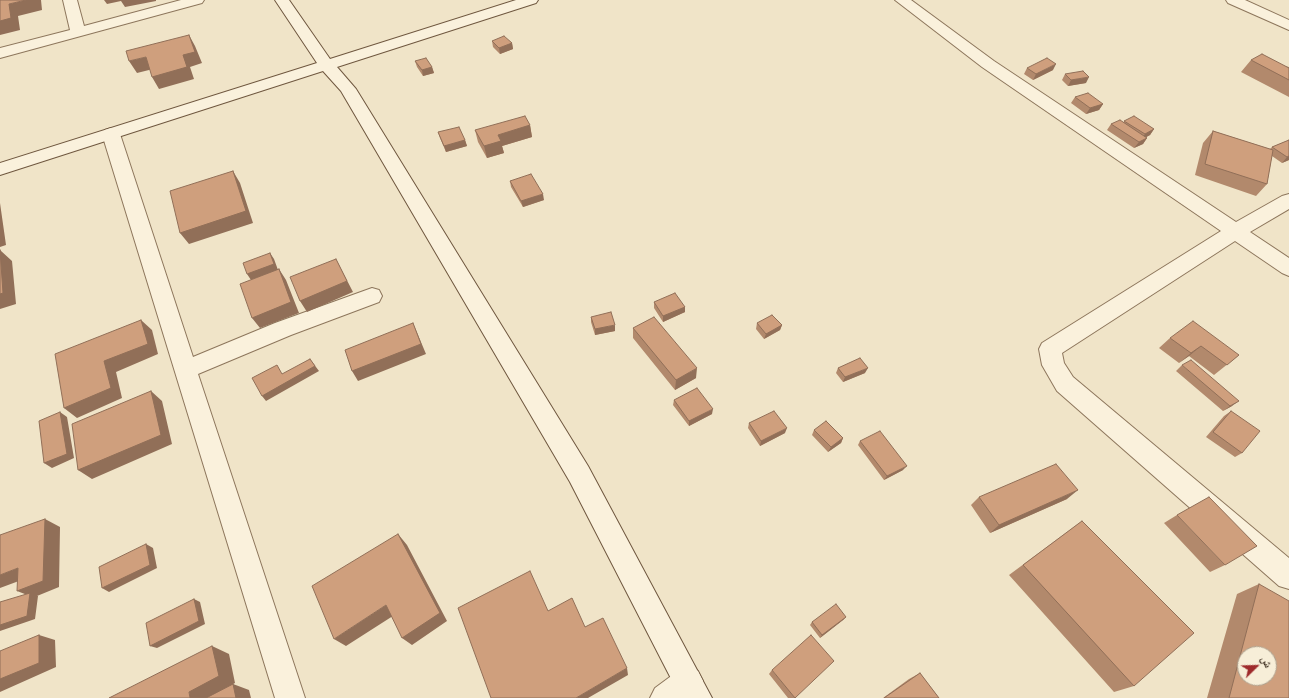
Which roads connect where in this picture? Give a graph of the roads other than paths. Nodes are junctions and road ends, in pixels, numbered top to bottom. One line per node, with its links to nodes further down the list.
1 (70, 0): 9 (street)
2 (197, 0): 9 (street)
3 (282, 0): 11 (street)
4 (488, 0): 11 (street)
5 (531, 0): 11 (street)
6 (902, 0): 16 (street)
7 (1233, 0): 8 (street)
8 (1289, 26)
9 (78, 32): 10 (street)
10 (0, 53)
11 (322, 59): 12 (street); 13 (street); 21 (street)
12 (111, 134): 14 (street); 19 (street)
13 (0, 154)
14 (0, 169)
15 (1289, 201): 16 (street)
16 (1234, 232): 17 (street); 20 (street)
17 (1289, 268)
18 (372, 296): 19 (street)
19 (187, 369): 22 (street)
20 (1289, 576)
21 (692, 690): 23 (street)
22 (290, 698)
23 (665, 698)

